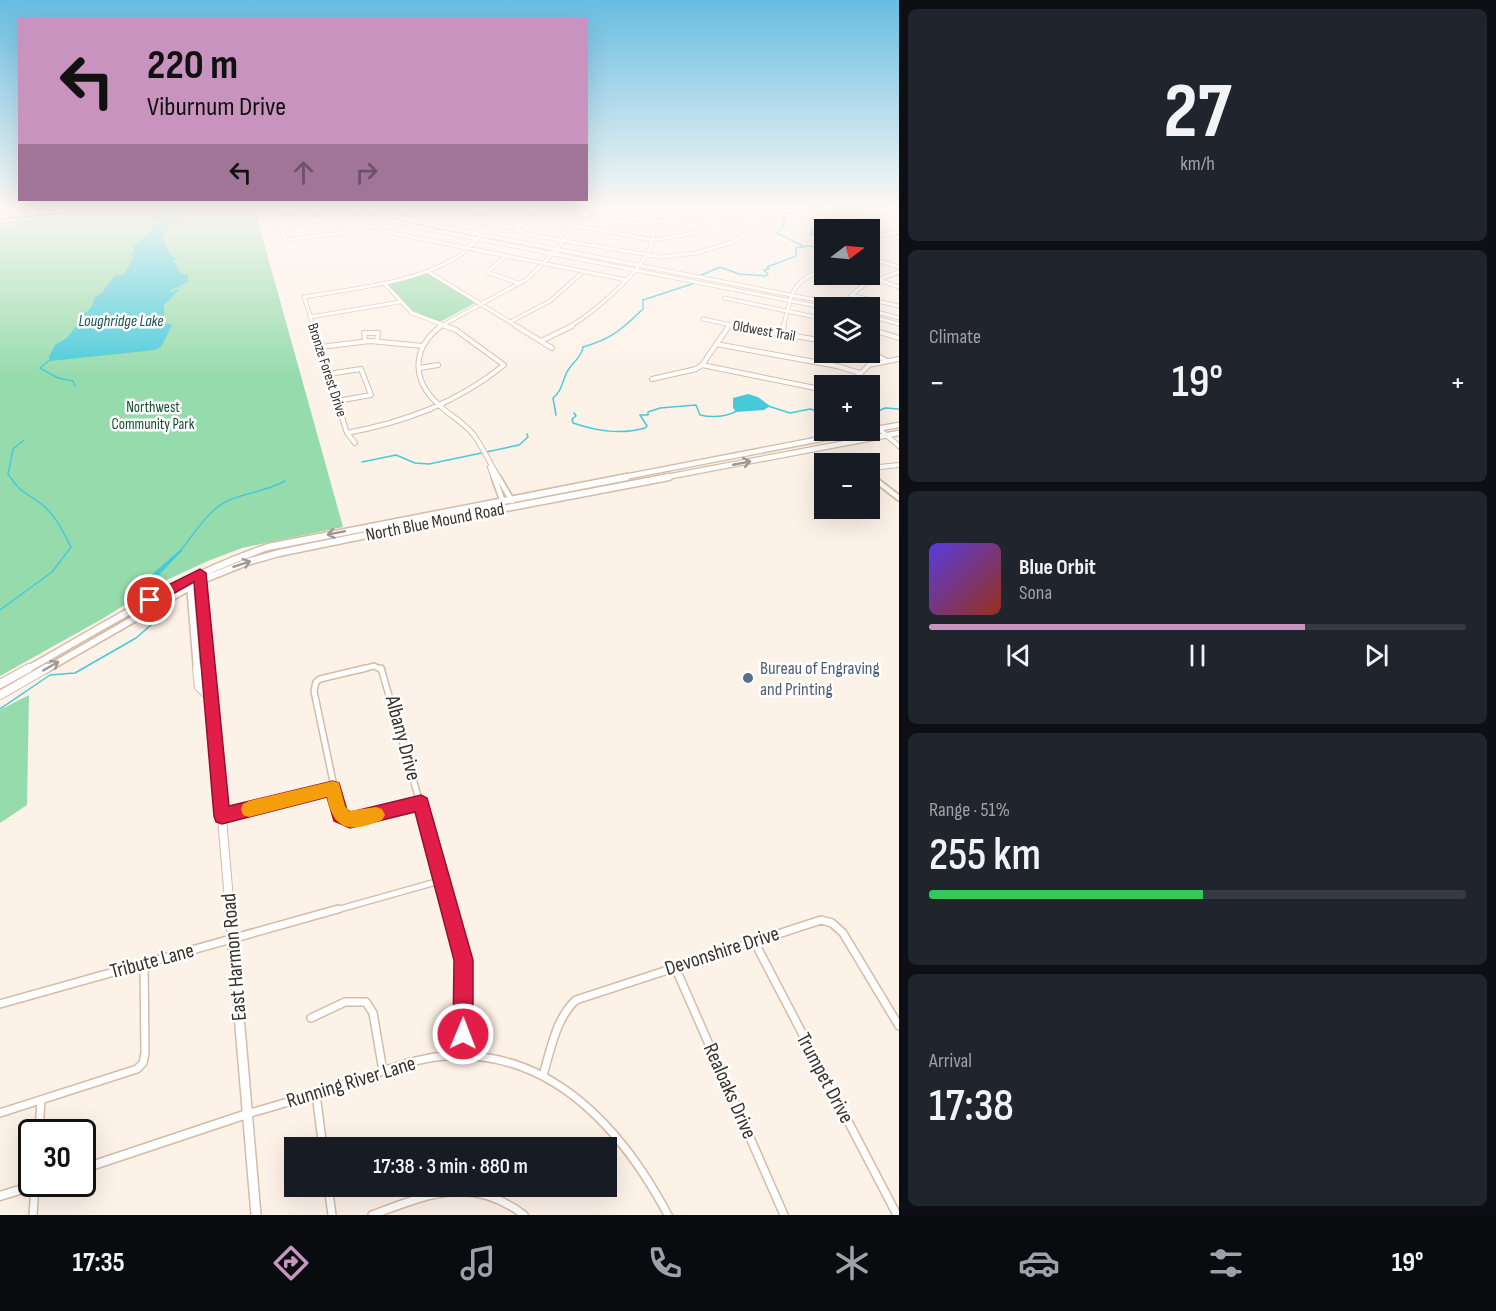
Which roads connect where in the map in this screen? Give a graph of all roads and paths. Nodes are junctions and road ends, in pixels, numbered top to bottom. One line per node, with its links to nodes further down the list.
1 (446, 264): 10 (street)
2 (497, 264): 17 (street)
3 (542, 264): 17 (street)
4 (547, 264): 11 (street)
5 (619, 264): 8 (street)
6 (639, 264): 8 (street)
7 (884, 264): 9 (street)
8 (636, 267): 14 (street); 20 (street); 23 (street)
9 (899, 270): 13 (street)
10 (427, 271): 16 (street); 25 (street)
11 (584, 271): 14 (street); 35 (street)
12 (814, 274): 20 (street)
13 (880, 279)
14 (627, 280): 45 (street)
15 (880, 281): 19 (street)
16 (384, 283): 24 (street); 30 (street, Bronze Forest Drive)
17 (520, 284): 25 (street)
18 (864, 285): 27 (street)
19 (899, 287)
20 (792, 295): 22 (street); 23 (street)
21 (724, 298): 28 (street)
22 (814, 299)
23 (790, 300): 26 (street); 28 (street)
24 (400, 302): 30 (street); 36 (street)
25 (480, 304): 35 (street); 36 (street)
26 (814, 305)
27 (899, 306)
28 (786, 312): 31 (street); 40 (street)
29 (880, 313): 32 (street)
30 (310, 317): 48 (street, Bronze Forest Drive)
31 (814, 317)
32 (899, 318)
33 (703, 319): 38 (street, Oldwest Trail)
34 (880, 319): 37 (street)
35 (510, 322): 45 (street)
36 (440, 324): 47 (street); 61 (street)
37 (899, 324)
38 (729, 325): 40 (street, Oldwest Trail); 46 (street)
39 (880, 332): 41 (street)
40 (781, 334): 42 (street, Oldwest Trail)
41 (899, 338)
42 (814, 339)
43 (365, 341): 44 (street); 44 (street); 48 (street)
44 (377, 341): 47 (street)
45 (541, 341): 49 (street)
46 (716, 344): 54 (street); 56 (street)
47 (423, 346): 55 (street)
48 (320, 347): 57 (street, Bronze Forest Drive)
49 (552, 348)
50 (880, 357): 52 (street)
51 (899, 359): 52 (street)
52 (887, 361): 56 (street)
53 (438, 365): 55 (street)
54 (702, 365): 58 (street); 59 (street)
55 (419, 368): 61 (street)
56 (860, 373)
57 (328, 374): 60 (street, Bronze Forest Drive); 60 (street)
58 (651, 378)
59 (814, 388)
60 (337, 401): 65 (street, Bronze Forest Drive)
61 (440, 405): 65 (street); 71 (street)
62 (899, 425): 63 (main road, North Blue Mound Road)
63 (880, 428)
64 (880, 430): 67 (street)
65 (347, 433): 69 (street, Bronze Forest Drive)
66 (899, 433): 67 (main road, North Blue Mound Road)
67 (886, 435): 70 (street); 77 (main road, North Blue Mound Road, one-way to 67)
68 (815, 441): 77 (main road, North Blue Mound Road)
69 (355, 443)
70 (899, 446)
71 (489, 464): 76 (street); 77 (street)
72 (899, 465): 73 (street)
73 (880, 467)
74 (880, 484): 75 (street)
75 (899, 498)
76 (504, 502): 77 (main road, North Blue Mound Road); 78 (main road, North Blue Mound Road, one-way to 78)
77 (513, 503): 78 (main road, North Blue Mound Road, one-way to 77)
78 (200, 577): 79 (main road, North Blue Mound Road); 83 (main road, East Harmon Road)
79 (190, 582): 80 (main road, North Blue Mound Road); 83 (main road, East Harmon Road)
80 (136, 613): 81 (main road, North Blue Mound Road); 82 (main road, North Blue Mound Road, one-way to 80)
81 (0, 684)
82 (0, 695)
83 (211, 698): 86 (main road, East Harmon Road)
84 (333, 788): 85 (street); 85 (street, Albany Drive); 86 (street)
85 (421, 803): 87 (street, Albany Drive)
86 (222, 816): 88 (main road, East Harmon Road)
87 (443, 880): 88 (street, Tribute Lane); 95 (street, Albany Drive)
88 (232, 939): 90 (street, Tribute Lane); 101 (main road, East Harmon Road)
89 (754, 941): 91 (street, Devonshire Drive); 94 (street, Devonshire Drive); 116 (street, Trumpet Drive)
90 (144, 963): 92 (street, Tribute Lane); 99 (street)
91 (675, 967): 97 (street, Devonshire Drive); 115 (street, Realoaks Drive)
92 (0, 1004)
93 (311, 1017): 96 (street)
94 (899, 1026)
95 (462, 1055): 96 (street, Running River Lane); 97 (street, Running River Lane)
96 (383, 1071): 98 (street, Running River Lane)
97 (543, 1075): 114 (street, Running River Lane)
98 (316, 1094): 101 (street, Running River Lane); 103 (street)
99 (41, 1100): 100 (street); 102 (street)
100 (0, 1113)
101 (247, 1114): 104 (street, Running River Lane); 110 (main road, East Harmon Road)
102 (40, 1119)
103 (322, 1137)
104 (96, 1164)
105 (18, 1190): 106 (street)
106 (0, 1196)
107 (35, 1197): 109 (street)
108 (330, 1197): 111 (street)
109 (33, 1215)
110 (255, 1215)
111 (332, 1215)
112 (372, 1215): 113 (street)
113 (524, 1215)
114 (668, 1215)
115 (784, 1215)
116 (897, 1215)

